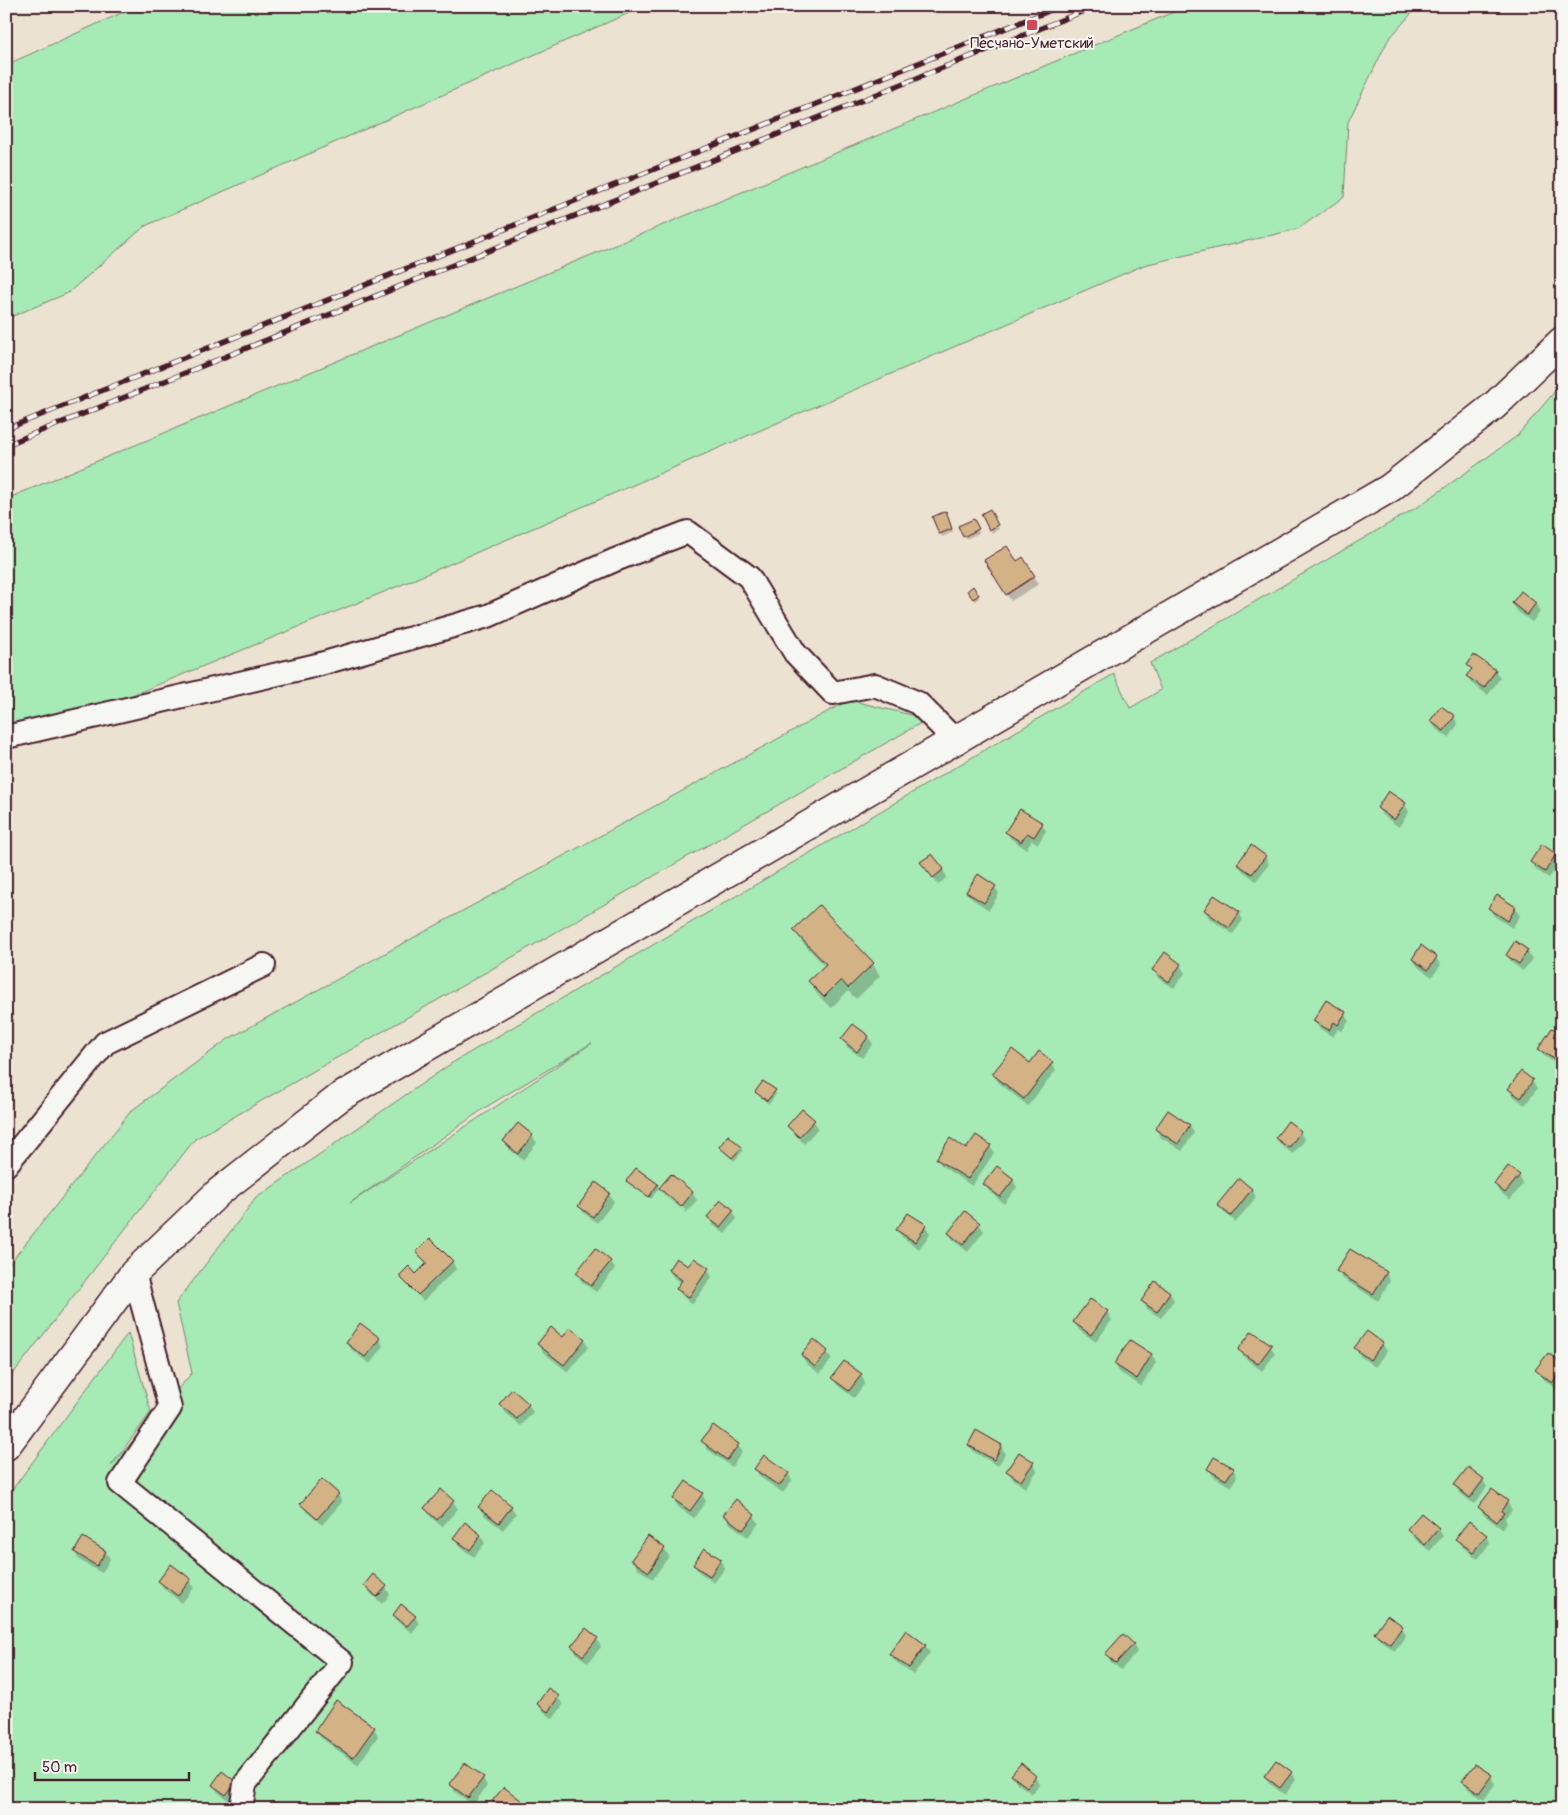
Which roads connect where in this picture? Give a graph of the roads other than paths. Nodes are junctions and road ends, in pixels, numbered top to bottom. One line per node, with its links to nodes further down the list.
1 (1562, 341): 3 (main road)
2 (6, 737): 3 (street)
3 (955, 740): 6 (main road)
4 (264, 965): 5 (street)
5 (6, 1165)
6 (134, 1274): 7 (main road); 8 (street)
7 (6, 1446)
8 (241, 1809)

